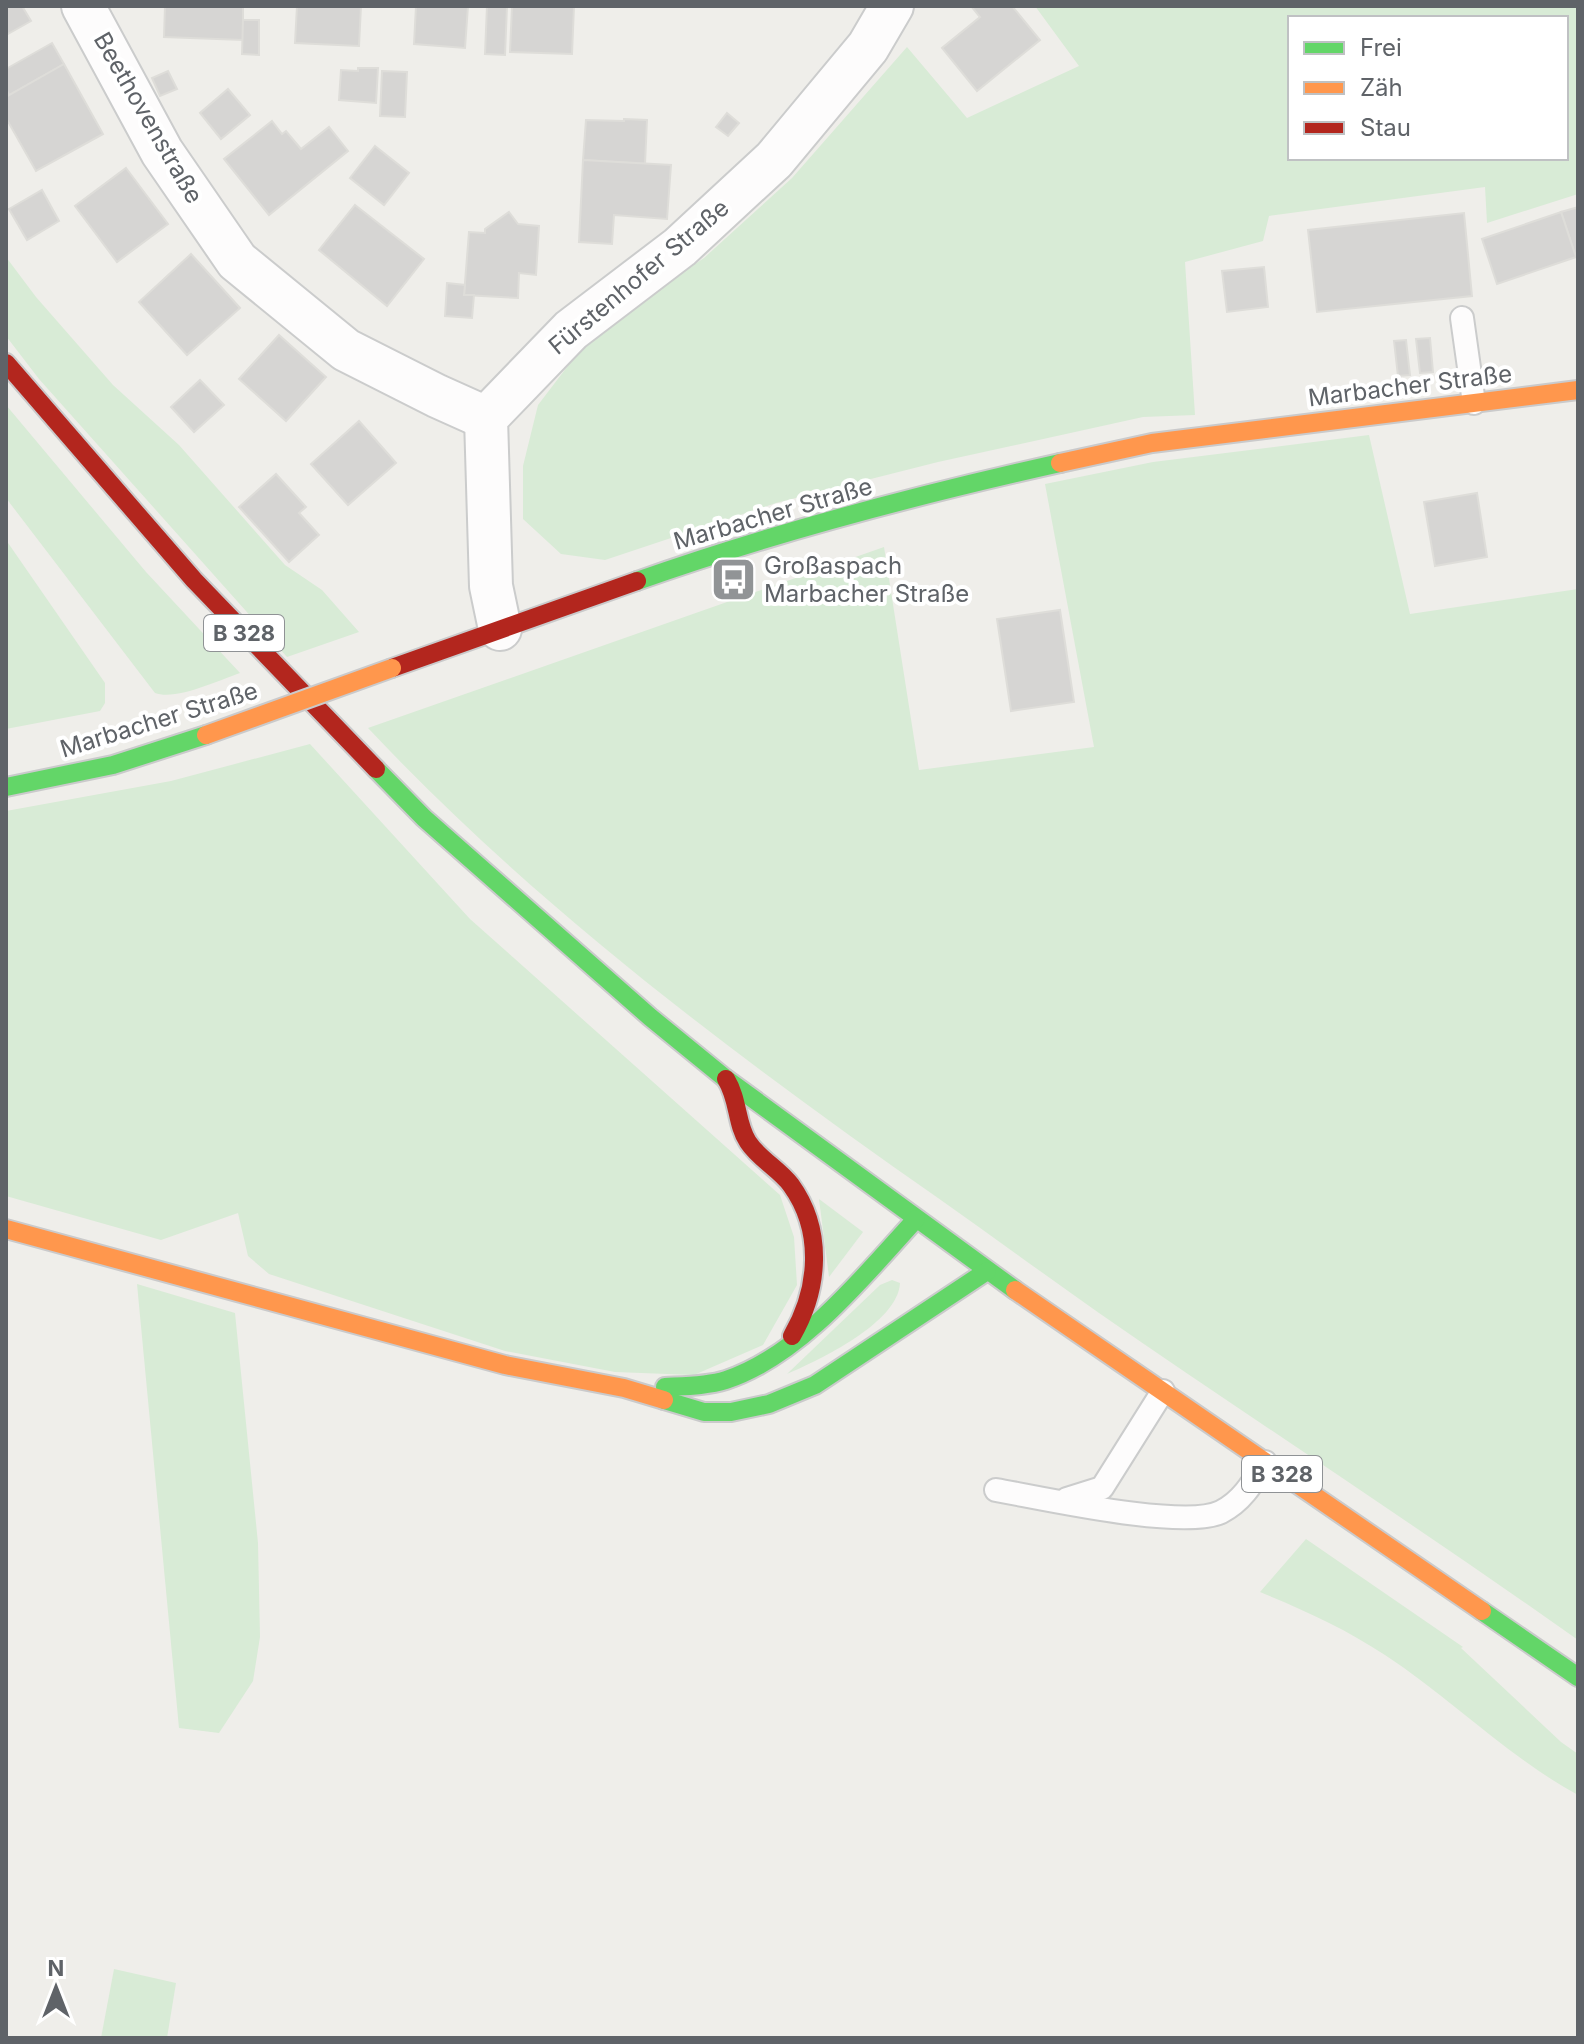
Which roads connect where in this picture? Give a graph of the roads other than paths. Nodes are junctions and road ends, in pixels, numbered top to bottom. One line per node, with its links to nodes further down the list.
1 (83, 6): 7 (street, Beethovenstraße)
2 (892, 6): 7 (street, Fürstenhofer Straße)
3 (1462, 318): 6 (lane)
4 (6, 363): 10 (main road, B 328)
5 (1578, 390): 6 (main road, Marbacher Straße)
6 (1474, 403): 8 (main road, Marbacher Straße)
7 (486, 418): 8 (street)
8 (500, 629): 9 (main road, Marbacher Straße, bridge)
9 (6, 787)
10 (726, 1079): 11 (main road, B 328); 14 (main road)
11 (916, 1219): 13 (main road, B 328); 14 (main road)
12 (6, 1229): 15 (main road)
13 (987, 1271): 15 (main road); 16 (main road, B 328)
14 (781, 1352): 15 (main road)
15 (624, 1388)
16 (1163, 1391): 17 (main road, B 328); 19 (lane)
17 (1265, 1462): 19 (lane); 20 (main road, B 328)
18 (996, 1490): 19 (lane)
19 (1062, 1501)
20 (1578, 1677)

